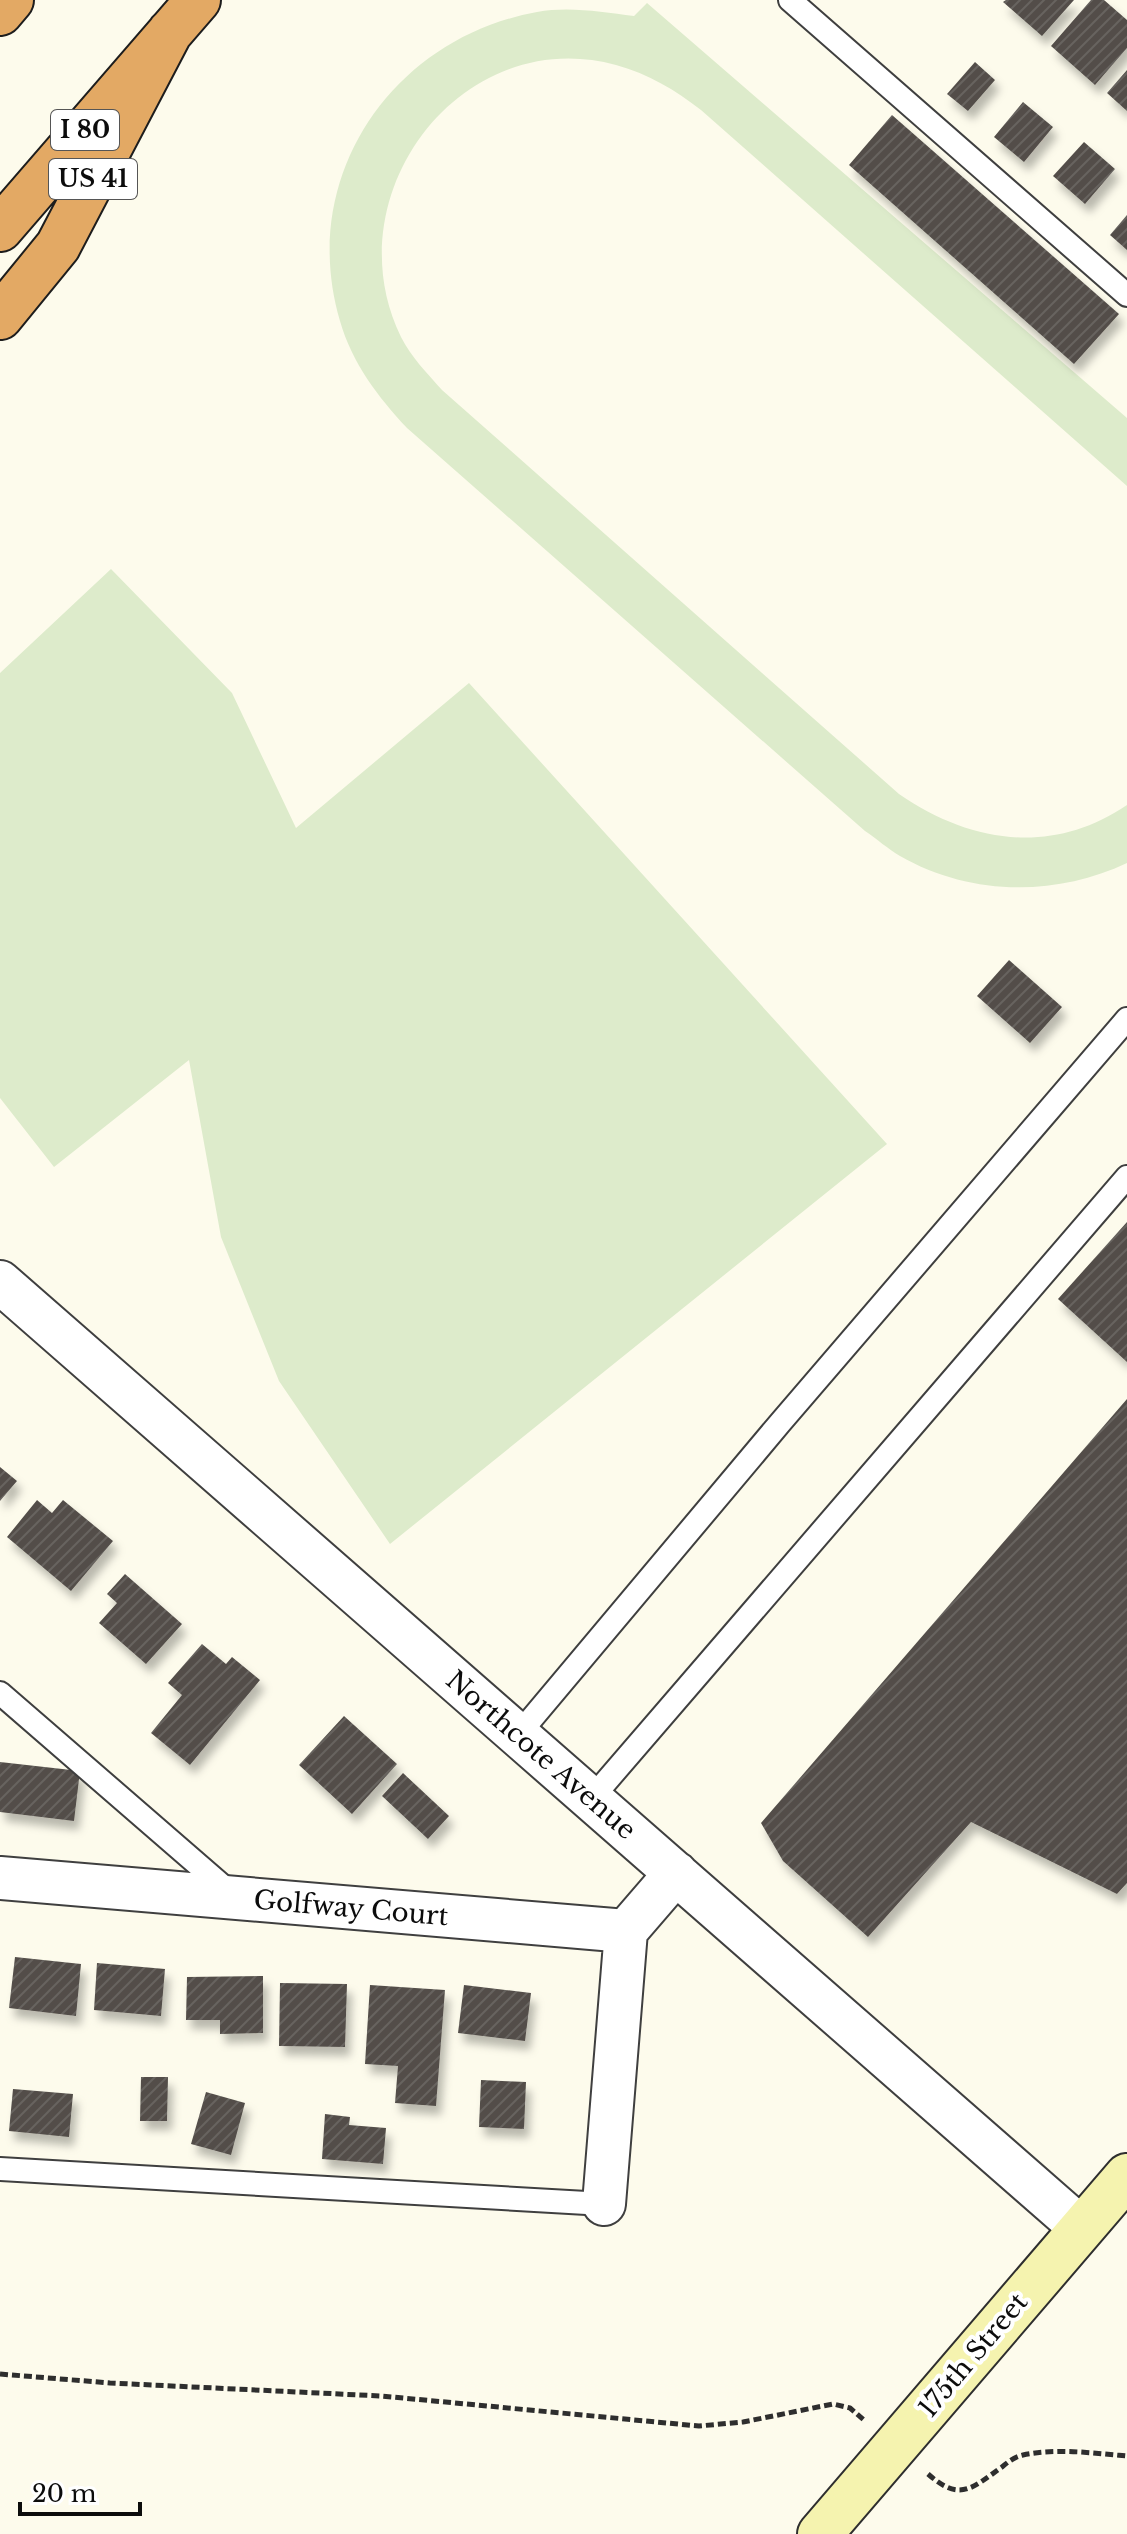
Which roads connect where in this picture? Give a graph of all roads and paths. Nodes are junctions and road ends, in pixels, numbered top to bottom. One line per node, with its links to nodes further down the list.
1 (11, 0): 3 (highway)
2 (790, 0): 6 (lane)
3 (0, 13)
4 (184, 16): 5 (highway, I 80); 7 (highway, US 41)
5 (0, 229)
6 (1127, 295)
7 (0, 317)
8 (1127, 1019): 12 (lane)
9 (1127, 1177): 13 (lane)
10 (0, 1282): 12 (street, Northcote Avenue)
11 (0, 1693): 16 (lane)
12 (518, 1735): 13 (street, Northcote Avenue)
13 (591, 1799): 14 (street, Northcote Avenue)
14 (676, 1873): 17 (street); 21 (street, Northcote Avenue)
15 (0, 1878): 16 (street, Golfway Court)
16 (237, 1898): 17 (street, Golfway Court)
17 (626, 1931): 20 (street)
18 (0, 2169): 20 (lane)
19 (1127, 2176): 21 (street, 175th Street)
20 (604, 2204)
21 (1081, 2228): 26 (street, 175th Street)
22 (0, 2374): 23 (path)
23 (861, 2417)
24 (1127, 2456): 25 (path)
25 (925, 2472)
26 (820, 2534)

